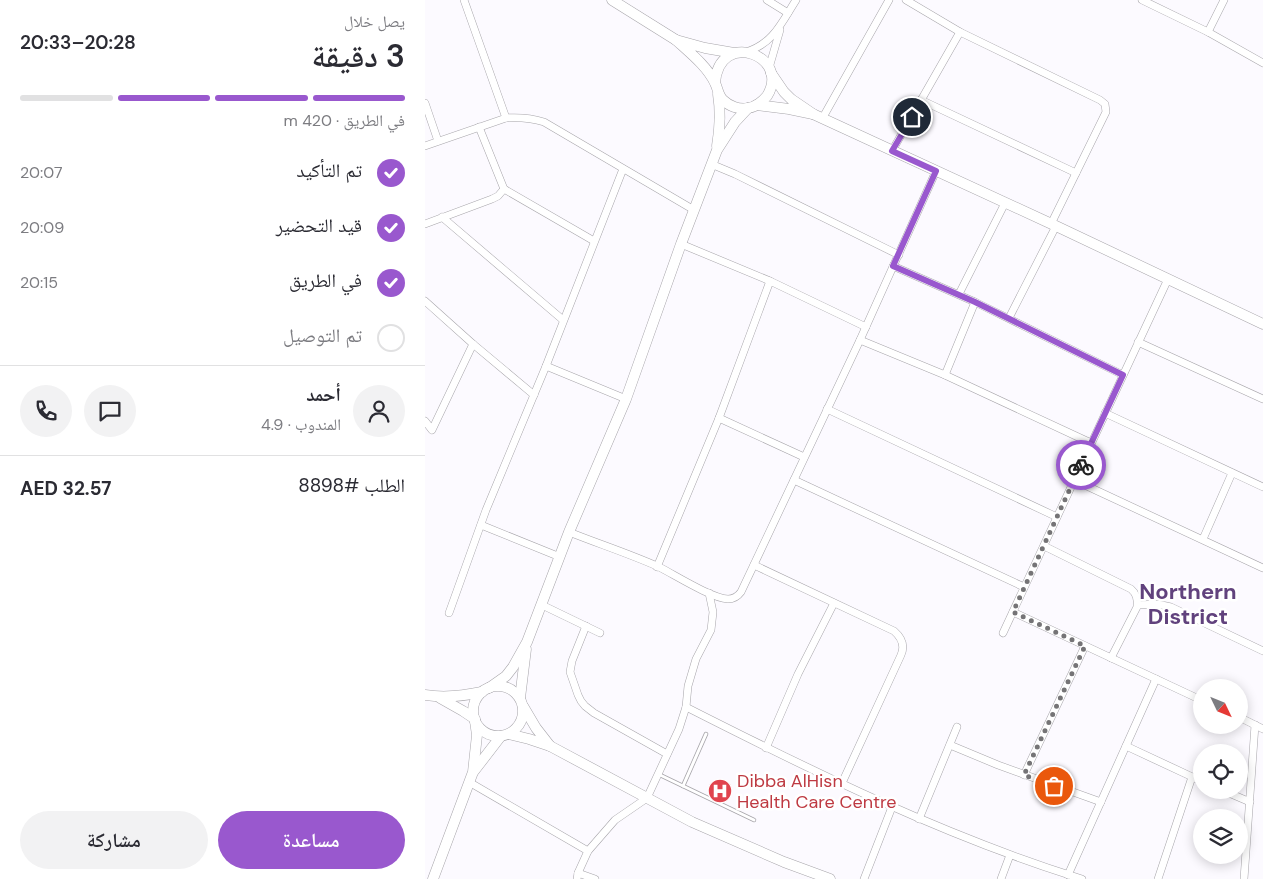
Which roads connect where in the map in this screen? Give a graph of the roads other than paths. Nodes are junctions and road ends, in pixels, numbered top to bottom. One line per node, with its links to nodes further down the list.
1 (464, 0): 21 (street)
2 (612, 0): 12 (street)
3 (767, 0): 9 (street)
4 (796, 0): 9 (street)
5 (889, 0): 20 (street)
6 (906, 0): 10 (street)
7 (1142, 0): 11 (street)
8 (1224, 0): 11 (street)
9 (786, 16): 13 (street); 15 (street)
10 (960, 32): 17 (street); 30 (street)
11 (1208, 32): 14 (street)
12 (676, 40): 13 (street); 16 (street)
13 (736, 53): 15 (street); 16 (street)
14 (1263, 63)
15 (770, 71): 19 (street); 20 (street)
16 (716, 88): 19 (street); 25 (street)
17 (921, 100): 26 (street); 30 (street)
18 (425, 103): 23 (street)
19 (753, 107): 20 (street); 25 (street)
20 (817, 117): 26 (street)
21 (506, 118): 22 (street); 28 (street)
22 (479, 127): 23 (street); 31 (street)
23 (438, 141): 24 (street)
24 (425, 146)
25 (717, 150): 27 (street)
26 (892, 151): 29 (street)
27 (711, 164): 33 (street); 39 (street)
28 (623, 168): 33 (street); 37 (street)
29 (936, 171): 32 (street); 39 (street)
30 (1076, 173): 36 (street)
31 (504, 190): 34 (street); 37 (street)
32 (1005, 202): 36 (street); 43 (street)
33 (694, 210): 38 (street)
34 (442, 217): 35 (street); 47 (street)
35 (425, 224)
36 (1053, 225): 41 (street); 46 (street)
37 (594, 241): 47 (street)
38 (681, 244): 42 (street); 57 (street)
39 (899, 255): 40 (street)
40 (893, 266): 43 (street); 49 (street)
41 (1168, 279): 48 (street); 51 (street)
42 (770, 281): 49 (street); 61 (street)
43 (959, 294): 45 (street)
44 (425, 302): 52 (street)
45 (975, 302): 46 (street); 54 (street)
46 (1009, 318): 55 (street)
47 (563, 320): 53 (street)
48 (1263, 324)
49 (866, 327): 50 (street)
50 (860, 340): 54 (street); 59 (street)
51 (1138, 342): 55 (street); 58 (street)
52 (473, 344): 56 (street); 62 (street)
53 (546, 366): 56 (street); 57 (street)
54 (945, 375): 63 (street)
55 (1123, 375): 60 (street)
56 (534, 394): 70 (street)
57 (626, 399): 71 (street)
58 (1263, 399)
59 (827, 410): 64 (street); 69 (street)
60 (1105, 413): 63 (street); 65 (street)
61 (719, 418): 64 (street); 76 (street)
62 (425, 421)
63 (1091, 443): 67 (street)
64 (805, 457): 66 (street)
65 (1232, 473): 68 (street); 72 (street)
66 (794, 480): 75 (street); 78 (street)
67 (1074, 480): 69 (street); 72 (street)
68 (1263, 487)
69 (1057, 517): 73 (street)
70 (481, 525): 74 (street); 84 (street)
71 (569, 532): 74 (street); 76 (street)
72 (1203, 539): 77 (street)
73 (1044, 546): 78 (street); 81 (street)
74 (560, 557): 82 (street)
75 (754, 565): 79 (street); 80 (street)
76 (657, 566): 79 (street)
77 (1263, 568)
78 (1025, 588): 83 (street)
79 (709, 593): 98 (street)
80 (834, 603): 109 (street); 115 (street)
81 (1137, 604): 90 (street); 91 (street)
82 (542, 605): 85 (street); 88 (street)
83 (1013, 612): 87 (street); 89 (street)
84 (449, 614)
85 (586, 626): 86 (street); 110 (street)
86 (600, 633)
87 (1003, 633)
88 (527, 642): 93 (street); 97 (street)
89 (1085, 646): 91 (street); 112 (street)
90 (1263, 651)
91 (1111, 658): 92 (street)
92 (1156, 679): 95 (street); 108 (street)
93 (485, 690): 96 (street); 97 (street); 99 (street)
94 (425, 695): 96 (street)
95 (1193, 696)
96 (437, 697): 99 (street)
97 (521, 702): 105 (street); 107 (street)
98 (685, 707): 109 (street); 110 (street)
99 (475, 720): 105 (street); 113 (street)
100 (1248, 722): 101 (street)
101 (1255, 725): 103 (street); 120 (street)
102 (957, 727): 106 (street)
103 (1263, 729)
104 (707, 734): 116 (lane)
105 (505, 735): 107 (street); 113 (street)
106 (949, 745): 112 (street); 122 (street)
107 (550, 746): 117 (street)
108 (1126, 746): 114 (street); 119 (street)
109 (767, 748): 115 (street)
110 (667, 754): 111 (street)
111 (658, 774): 116 (lane); 117 (street)
112 (1024, 775): 119 (street)
113 (471, 777): 124 (street); 128 (street)
114 (1192, 777): 134 (street)
115 (842, 783): 121 (street)
116 (683, 786): 123 (lane)
117 (647, 798): 124 (street); 130 (street)
118 (1243, 799): 120 (street)
119 (1101, 802): 126 (street)
120 (1250, 802): 135 (street)
121 (892, 807): 122 (street); 131 (street)
122 (919, 819): 125 (street)
123 (754, 820)
124 (588, 851): 127 (street)
125 (1010, 855): 126 (street); 132 (street)
126 (1068, 875): 133 (street)
127 (578, 876): 129 (street)
128 (433, 879)
129 (595, 879)
130 (830, 879)
131 (864, 879)
132 (1001, 879)
133 (1082, 879)
134 (1158, 879)
135 (1245, 879)

